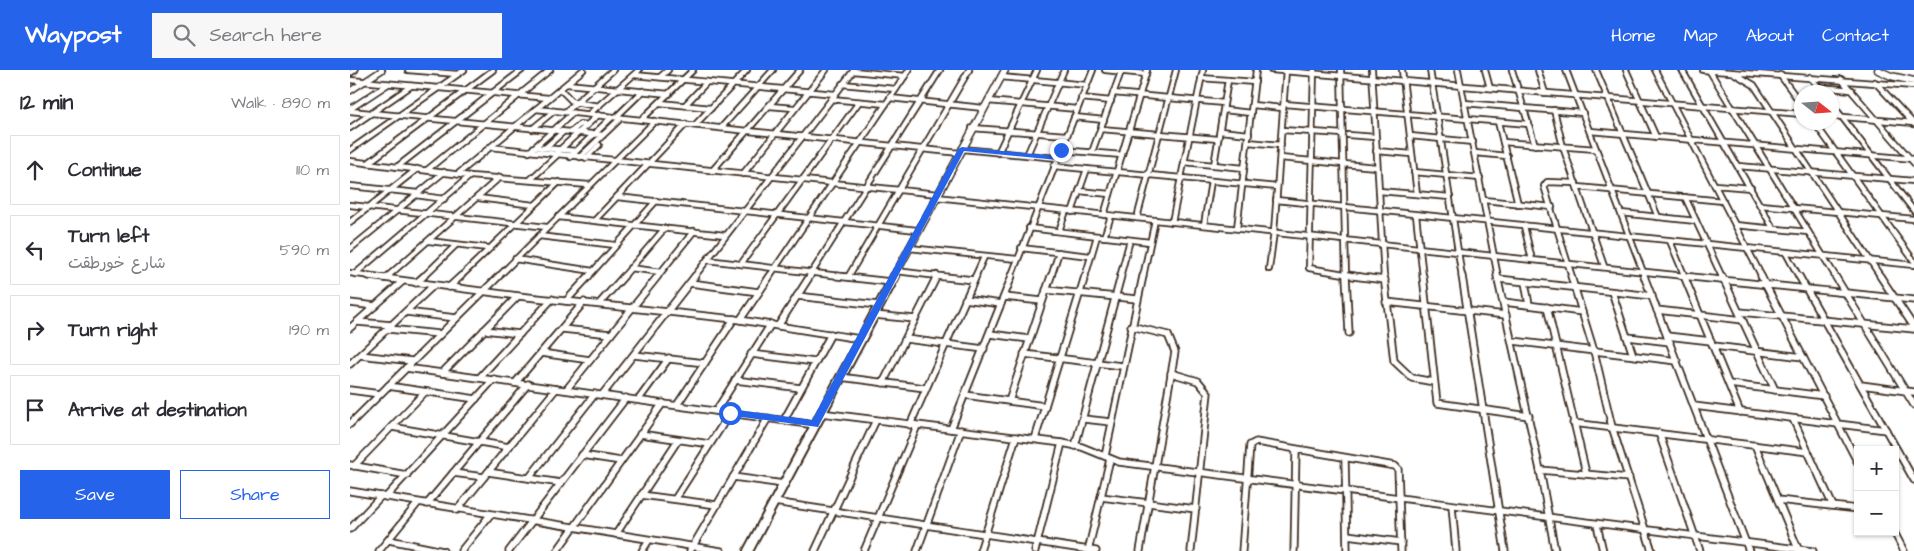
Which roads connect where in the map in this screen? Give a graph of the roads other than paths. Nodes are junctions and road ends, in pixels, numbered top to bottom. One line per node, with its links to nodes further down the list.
1 (355, 70): 50 (street)
2 (382, 70): 68 (street)
3 (408, 70): 52 (street)
4 (464, 70): 52 (street)
5 (493, 70): 94 (street)
6 (522, 70): 100 (street)
7 (550, 70): 107 (street)
8 (583, 70): 75 (street)
9 (613, 70): 85 (street)
10 (639, 70): 54 (street)
11 (668, 70): 57 (street)
12 (693, 70): 63 (street)
13 (747, 70): 76 (street)
14 (773, 70): 86 (street)
15 (800, 70): 90 (street)
16 (826, 70): 99 (street)
17 (909, 70): 56 (street)
18 (940, 70): 118 (street)
19 (968, 70): 130 (street)
20 (1037, 70): 64 (street)
21 (1064, 70): 70 (street)
22 (1093, 70): 78 (street)
23 (1105, 70): 46 (street)
24 (1176, 70): 113 (street)
25 (1203, 70): 59 (street)
26 (1256, 70): 71 (street)
27 (1271, 70): 44 (street)
28 (1372, 70): 60 (street)
29 (1402, 70): 66 (street)
30 (1430, 70): 73 (street)
31 (1458, 70): 83 (street)
32 (1485, 70): 87 (street)
33 (1512, 70): 98 (street)
34 (1538, 70): 102 (street)
35 (1566, 70): 109 (street)
36 (1596, 70): 114 (street)
37 (1626, 70): 117 (street)
38 (1655, 70): 125 (street)
39 (1682, 70): 135 (street)
40 (1703, 70): 41 (street)
41 (1709, 70): 49 (street); 142 (street)
42 (1878, 70): 67 (street)
43 (853, 71): 56 (street); 77 (street)
44 (1286, 71): 48 (street); 134 (street)
45 (1003, 72): 64 (street); 119 (street)
46 (1121, 72): 47 (street); 101 (street)
47 (1146, 72): 108 (street)
48 (1314, 72): 51 (street); 137 (street)
49 (1732, 72): 53 (street); 79 (street)
50 (350, 73)
51 (1342, 73): 60 (street); 145 (street)
52 (458, 74): 88 (street)
53 (1760, 74): 55 (street); 79 (street)
54 (634, 75): 57 (street); 89 (street)
55 (1780, 75): 58 (street); 106 (street)
56 (905, 76): 91 (street)
57 (660, 77): 63 (street)
58 (1810, 77): 61 (street); 80 (street)
59 (1201, 78): 65 (street); 116 (street)
60 (1372, 78): 66 (street); 152 (street)
61 (1841, 79): 72 (street); 96 (street)
62 (350, 80): 68 (street)
63 (683, 80): 69 (street); 104 (street)
64 (1032, 80): 70 (street); 128 (street)
65 (1228, 80): 71 (street); 123 (street)
66 (1404, 81): 73 (street); 160 (street)
67 (1914, 81)
68 (364, 82): 74 (street); 93 (street)
69 (707, 82): 76 (street); 129 (street)
70 (1059, 82): 78 (street); 136 (street)
71 (1255, 82): 131 (street)
72 (1876, 82): 81 (street); 179 (street)
73 (1432, 83): 83 (street); 165 (street)
74 (388, 84): 82 (street); 146 (street)
75 (566, 84): 85 (street); 95 (street)
76 (733, 84): 86 (street); 138 (street)
77 (842, 84): 91 (street); 105 (street)
78 (1087, 85): 112 (street)
79 (1754, 85): 150 (street)
80 (1817, 85)
81 (1906, 85): 84 (street); 103 (street)
82 (411, 86): 88 (street); 154 (street)
83 (1461, 86): 87 (street); 124 (street)
84 (1914, 86)
85 (594, 87): 89 (street); 126 (street)
86 (758, 87): 90 (street); 184 (street)
87 (1490, 88): 98 (street)
88 (438, 89): 94 (street); 162 (street)
89 (618, 89): 97 (street); 132 (street)
90 (783, 89): 99 (street); 133 (street)
91 (896, 89): 111 (street)
92 (1839, 89): 96 (street)
93 (350, 90)
94 (466, 90): 100 (street); 168 (street)
95 (560, 90): 110 (street); 126 (street)
96 (1853, 90): 172 (street)
97 (643, 91): 104 (street); 163 (street)
98 (1519, 91): 102 (street); 141 (street)
99 (808, 92): 105 (street); 139 (street)
100 (492, 93): 107 (street); 173 (street)
101 (1114, 93): 108 (street); 120 (street)
102 (1545, 93): 109 (street)
103 (1914, 93)
104 (669, 94): 121 (street)
105 (835, 94): 115 (street)
106 (1794, 94)
107 (520, 95): 110 (street); 176 (street)
108 (1139, 95): 113 (street); 197 (street)
109 (1576, 95): 114 (street); 153 (street)
110 (550, 98): 143 (street)
111 (890, 98): 118 (street); 127 (street)
112 (1081, 98): 120 (street); 144 (street)
113 (1168, 98): 116 (street); 203 (street)
114 (1606, 98): 117 (street); 206 (street)
115 (831, 99): 122 (street); 209 (street)
116 (1197, 100): 123 (street); 210 (street)
117 (1639, 100): 125 (street); 213 (street)
118 (919, 101): 130 (street); 229 (street)
119 (988, 101): 128 (street); 140 (street)
120 (1111, 101): 171 (street)
121 (660, 102): 129 (street); 170 (street)
122 (859, 102): 127 (street); 218 (street)
123 (1224, 103): 147 (street)
124 (1464, 103): 141 (street); 169 (street)
125 (1672, 103): 135 (street); 219 (street)
126 (575, 104): 132 (street); 151 (street)
127 (886, 104): 224 (street)
128 (1020, 104): 136 (street); 188 (street)
129 (685, 105): 138 (street)
130 (948, 105): 140 (street); 234 (street)
131 (1252, 105): 134 (street); 156 (street)
132 (599, 106): 159 (street)
133 (769, 106): 139 (street); 192 (street)
134 (1284, 106): 137 (street); 189 (street)
135 (1702, 106): 142 (street); 223 (street)
136 (1048, 107): 144 (street); 200 (street)
137 (1313, 107): 145 (street); 198 (street)
138 (711, 108): 181 (street)
139 (794, 108): 202 (street)
140 (983, 108): 185 (street)
141 (1524, 108): 148 (street); 178 (street)
142 (1733, 108): 150 (street); 228 (street)
143 (536, 109): 149 (street); 182 (street)
144 (1077, 109): 164 (street)
145 (1341, 109): 152 (street); 205 (street)
146 (350, 110): 154 (street)
147 (1224, 110): 156 (street); 193 (street)
148 (1554, 110): 153 (street); 230 (street)
149 (554, 111): 151 (street); 186 (street)
150 (1770, 111): 157 (street); 236 (street)
151 (565, 112): 155 (street)
152 (1374, 112): 160 (street); 212 (street)
153 (1582, 112): 194 (street)
154 (372, 113): 162 (street); 183 (street)
155 (573, 113): 159 (street); 191 (street)
156 (1251, 113): 204 (street)
157 (1794, 113)
158 (1839, 113): 167 (street)
159 (590, 114): 161 (street)
160 (1407, 114): 165 (street); 211 (street)
161 (598, 115): 163 (street); 180 (street)
162 (399, 116): 168 (street); 237 (street)
163 (616, 117): 170 (street); 201 (street); 207 (street)
164 (1074, 117): 171 (street); 208 (street)
165 (1437, 117): 169 (street); 217 (street)
166 (1839, 117): 167 (street)
167 (1842, 117): 172 (street); 254 (street)
168 (428, 118): 173 (street); 264 (street)
169 (1467, 119): 175 (street); 221 (street)
170 (641, 120): 174 (street)
171 (1104, 120): 187 (street)
172 (1878, 120): 179 (street); 259 (street)
173 (455, 121): 176 (street); 271 (street)
174 (655, 121): 177 (street); 260 (street)
175 (1498, 122): 178 (street); 222 (street)
176 (484, 124): 182 (street); 277 (street)
177 (686, 124): 181 (street); 266 (street)
178 (1529, 124): 226 (street)
179 (1914, 124)
180 (587, 125): 196 (street); 199 (street)
181 (695, 125): 184 (street)
182 (515, 127): 186 (street); 231 (street)
183 (350, 128)
184 (721, 128): 192 (street)
185 (972, 128): 188 (street); 241 (street)
186 (532, 129): 191 (street)
187 (1101, 129): 197 (street); 244 (street)
188 (1008, 130): 200 (street); 247 (street)
189 (1282, 130): 198 (street); 227 (street)
190 (1819, 130): 245 (street)
191 (552, 131): 195 (street); 214 (street)
192 (747, 131): 202 (street); 278 (street)
193 (1220, 131): 204 (street); 216 (street)
194 (1590, 131): 206 (street); 235 (street)
195 (563, 132): 196 (street); 215 (street)
196 (571, 132): 199 (street)
197 (1129, 132): 203 (street); 253 (street)
198 (1312, 132): 205 (street); 262 (street)
199 (578, 133): 201 (street); 238 (street)
200 (1037, 133): 208 (street); 252 (street)
201 (593, 134): 207 (street); 240 (street)
202 (774, 134): 209 (street); 284 (street)
203 (1159, 134): 210 (street); 285 (street)
204 (1248, 134): 220 (street)
205 (1344, 134): 212 (street); 267 (street)
206 (1623, 134): 213 (street); 316 (street)
207 (603, 135): 225 (street)
208 (1066, 135): 239 (street)
209 (802, 136): 218 (street); 289 (street)
210 (1189, 136): 216 (street); 263 (street)
211 (1410, 136): 217 (street); 249 (street)
212 (1375, 137): 242 (street)
213 (1656, 137): 219 (street)
214 (544, 138): 215 (street); 232 (street)
215 (555, 139): 233 (street)
216 (1218, 139): 268 (street)
217 (1440, 139): 221 (street); 286 (street)
218 (832, 140): 224 (street); 295 (street)
219 (1691, 140): 223 (street); 305 (street)
220 (1248, 142): 227 (street); 273 (street)
221 (1473, 142): 248 (street)
222 (1503, 142): 226 (street); 255 (street)
223 (1725, 142): 228 (street); 270 (street)
224 (861, 143): 229 (street); 299 (street)
225 (594, 144): 251 (street); 251 (street)
226 (1535, 144): 230 (street)
227 (1281, 145): 258 (street)
228 (1756, 145): 236 (street); 274 (street)
229 (891, 146): 234 (street); 304 (street)
230 (1563, 146): 235 (street); 302 (street)
231 (490, 147): 243 (street); 283 (street)
232 (534, 147): 233 (street); 243 (street)
233 (545, 148): 238 (street); 246 (street)
234 (922, 149): 241 (street); 308 (street)
235 (1596, 149): 310 (street)
236 (1795, 149): 245 (street); 282 (street)
237 (350, 150)
238 (560, 150): 240 (street); 250 (street)
239 (1061, 150): 244 (street); 257 (street)
240 (575, 151): 251 (street); 256 (street)
241 (961, 151): 247 (street); 317 (street)
242 (1376, 151): 249 (street); 272 (street)
243 (529, 152): 246 (street)
244 (1092, 152): 253 (street)
245 (1834, 152): 254 (street); 288 (street)
246 (539, 153): 250 (street)
247 (998, 153): 252 (street)
248 (1475, 153): 255 (street); 292 (street)
249 (1412, 154): 281 (street)
250 (556, 155): 256 (street); 294 (street)
251 (585, 155): 256 (street); 260 (street)
252 (1027, 155): 257 (street)
253 (1122, 155): 279 (street)
254 (1871, 155): 259 (street); 293 (street)
255 (1506, 156): 328 (street)
256 (570, 157)
257 (1058, 158): 269 (street)
258 (1280, 158): 262 (street); 306 (street)
259 (1912, 159): 265 (street)
260 (615, 160): 266 (street); 300 (street)
261 (350, 161): 264 (street)
262 (1312, 161): 267 (street); 327 (street)
263 (1184, 162): 268 (street); 291 (street)
264 (368, 163): 271 (street)
265 (1914, 163)
266 (648, 164): 278 (street); 318 (street)
267 (1343, 164): 272 (street); 334 (street)
268 (1214, 165): 273 (street)
269 (1054, 166): 276 (street); 333 (street)
270 (1738, 166): 274 (street); 307 (street)
271 (397, 167): 275 (street)
272 (1376, 167): 312 (street)
273 (1244, 168): 301 (street)
274 (1769, 168): 282 (street); 336 (street)
275 (417, 169): 277 (street); 309 (street)
276 (1086, 169): 279 (street); 311 (street)
277 (427, 170): 280 (street)
278 (712, 171): 284 (street)
279 (1118, 171): 285 (street); 314 (street)
280 (444, 172): 283 (street); 313 (street)
281 (1414, 172): 286 (street); 315 (street)
282 (1811, 172): 288 (street); 342 (street)
283 (458, 174): 287 (street)
284 (742, 174): 289 (street)
285 (1149, 174): 291 (street); 354 (street)
286 (1446, 175): 292 (street); 319 (street)
287 (470, 176): 290 (street); 322 (street)
288 (1851, 176): 293 (street); 349 (street)
289 (770, 177): 295 (street); 338 (street)
290 (500, 178): 294 (street); 321 (street)
291 (1180, 178): 296 (street); 362 (street)
292 (1480, 178): 324 (street)
293 (1889, 179): 297 (street); 341 (street)
294 (530, 180): 298 (street)
295 (802, 180): 299 (street); 344 (street)
296 (1210, 181): 301 (street); 366 (street)
297 (1914, 181)
298 (559, 182): 300 (street); 330 (street)
299 (833, 183): 304 (street); 353 (street)
300 (590, 185): 351 (street)
301 (1242, 185): 306 (street); 373 (street)
302 (1577, 185): 310 (street); 335 (street); 380 (street)
303 (350, 186): 309 (street)
304 (866, 186): 308 (street); 361 (street)
305 (1715, 186): 307 (street); 326 (street)
306 (1277, 188): 323 (street)
307 (1751, 188): 331 (street)
308 (898, 189): 317 (street); 368 (street)
309 (389, 190): 313 (street); 332 (street)
310 (1612, 190): 316 (street); 345 (street)
311 (1079, 191): 314 (street); 339 (street)
312 (1379, 191): 315 (street); 340 (street)
313 (417, 194): 322 (street); 337 (street)
314 (1110, 194): 346 (street)
315 (1417, 194): 319 (street)
316 (1648, 194): 320 (street); 352 (street)
317 (937, 195): 333 (street); 376 (street)
318 (617, 196): 325 (street); 357 (street)
319 (1450, 197): 355 (street)
320 (1685, 197): 326 (street); 359 (street)
321 (478, 198): 330 (street); 350 (street)
322 (444, 199): 343 (street)
323 (1276, 200): 327 (street); 379 (street)
324 (1484, 200): 328 (street); 363 (street)
325 (656, 201): 338 (street); 365 (street)
326 (1723, 201): 367 (street)
327 (1310, 204): 334 (street); 385 (street)
328 (1518, 204): 335 (street)
329 (350, 205): 332 (street)
330 (534, 205): 364 (street)
331 (1760, 205): 336 (street); 374 (street)
332 (368, 207): 337 (street); 360 (street)
333 (1037, 207): 339 (street); 372 (street)
334 (1343, 207): 340 (street); 389 (street)
335 (1552, 207): 375 (street)
336 (1793, 208): 342 (street); 381 (street)
337 (398, 210): 343 (street); 402 (street)
338 (744, 210): 344 (street); 382 (street)
339 (1069, 211): 346 (street); 378 (street)
340 (1380, 211): 347 (street); 393 (street)
341 (1914, 211)
342 (1837, 212): 349 (street); 415 (street)
343 (427, 214): 350 (street); 428 (street)
344 (778, 214): 353 (street); 417 (street)
345 (1621, 214): 352 (street); 386 (street)
346 (1104, 215): 348 (street)
347 (1416, 215): 355 (street); 400 (street)
348 (1111, 216): 354 (street); 387 (street)
349 (1881, 216): 356 (street); 414 (street)
350 (457, 217): 364 (street); 390 (street)
351 (558, 217): 357 (street); 370 (street)
352 (1658, 217): 359 (street)
353 (808, 218): 361 (street); 420 (street)
354 (1137, 218): 358 (street)
355 (1452, 219): 363 (street); 404 (street)
356 (1914, 219)
357 (595, 220): 365 (street)
358 (1155, 220): 362 (street); 392 (street)
359 (1696, 221): 395 (street)
360 (350, 222)
361 (844, 222): 368 (street); 425 (street)
362 (1172, 222): 366 (street)
363 (1488, 222): 369 (street); 406 (street)
364 (514, 223): 370 (street); 397 (street)
365 (635, 224): 371 (street); 394 (street)
366 (1204, 225): 373 (street)
367 (1735, 225): 374 (street); 401 (street)
368 (877, 226): 376 (street); 432 (street)
369 (1524, 226): 375 (street); 413 (street)
370 (547, 227): 383 (street)
371 (665, 228): 377 (street); 421 (street)
372 (1029, 228): 378 (street); 399 (street)
373 (1237, 228): 379 (street)
374 (1773, 228): 381 (street)
375 (1558, 229): 380 (street); 416 (street)
376 (917, 230): 398 (street)
377 (694, 231): 382 (street); 427 (street)
378 (1058, 231): 384 (street)
379 (1274, 232): 385 (street); 422 (street)
380 (1593, 232): 386 (street); 419 (street)
381 (1808, 232): 409 (street)
382 (725, 235): 412 (street)
383 (539, 236): 394 (street); 410 (street)
384 (1097, 236): 387 (street); 408 (street)
385 (1310, 236): 389 (street); 430 (street)
386 (1629, 236): 391 (street); 424 (street)
387 (1104, 237): 388 (street)
388 (1130, 240): 392 (street); 458 (street)
389 (1344, 240): 393 (street); 430 (street)
390 (429, 241): 396 (street); 433 (street)
391 (1670, 241): 395 (street); 431 (street)
392 (1150, 242): 461 (street)
393 (1382, 243): 400 (street); 436 (street)
394 (616, 244): 423 (street)
395 (1708, 244): 401 (street); 437 (street)
396 (456, 245): 397 (street); 441 (street)
397 (488, 248): 445 (street)
398 (908, 248): 407 (street); 426 (street)
399 (1021, 248): 403 (street); 411 (street)
400 (1419, 248): 404 (street); 476 (street)
401 (1748, 248): 405 (street); 443 (street)
402 (350, 249)
403 (1058, 252): 408 (street); 448 (street)
404 (1458, 252): 406 (street); 480 (street)
405 (1786, 252): 409 (street); 447 (street)
406 (1493, 255): 413 (street); 434 (street)
407 (984, 256): 411 (street); 435 (street)
408 (1090, 256): 452 (street)
409 (1823, 256): 415 (street); 453 (street)
410 (515, 259): 423 (street); 449 (street)
411 (1017, 259): 457 (street)
412 (707, 260): 417 (street); 442 (street)
413 (1532, 260): 416 (street)
414 (1914, 261)
415 (1869, 262): 418 (street); 459 (street)
416 (1568, 263): 419 (street); 446 (street)
417 (741, 264): 420 (street)
418 (1914, 265)
419 (1604, 266): 424 (street)
420 (776, 267): 425 (street); 450 (street)
421 (630, 268): 427 (street); 470 (street)
422 (1269, 269)
423 (593, 270): 462 (street)
424 (1641, 270): 431 (street); 456 (street)
425 (812, 271): 432 (street); 455 (street)
426 (896, 271): 429 (street); 439 (street)
427 (661, 272): 475 (street)
428 (352, 273): 433 (street)
429 (937, 275): 435 (street); 489 (street)
430 (1346, 275): 436 (street); 503 (street)
431 (1683, 275): 437 (street); 486 (street)
432 (848, 277): 439 (street)
433 (386, 278): 438 (street)
434 (1499, 279): 440 (street); 468 (street)
435 (974, 280): 463 (street)
436 (1385, 280): 467 (street)
437 (1724, 280): 443 (street); 483 (street)
438 (403, 281): 441 (street); 474 (street)
439 (891, 282): 472 (street)
440 (1525, 282): 446 (street); 473 (street)
441 (416, 283): 444 (street)
442 (690, 283): 450 (street); 479 (street)
443 (1766, 284): 447 (street); 487 (street)
444 (434, 285): 445 (street); 481 (street)
445 (449, 287): 449 (street)
446 (1575, 288): 451 (street); 482 (street)
447 (1806, 289): 453 (street); 492 (street)
448 (1046, 290): 452 (street); 465 (street)
449 (483, 291): 454 (street); 488 (street)
450 (759, 292): 490 (street)
451 (1612, 292): 456 (street); 509 (street)
452 (1080, 293): 458 (street); 529 (street)
453 (1846, 293): 459 (street); 495 (street)
454 (518, 296): 460 (street); 502 (street)
455 (797, 296): 472 (street); 496 (street)
456 (1652, 296): 478 (street)
457 (1004, 297): 465 (street); 471 (street)
458 (1114, 298): 461 (street); 536 (street)
459 (1894, 298): 464 (street); 500 (street)
460 (552, 299): 462 (street); 505 (street)
461 (1137, 299): 497 (street)
462 (566, 300): 466 (street)
463 (965, 300): 471 (street); 515 (street)
464 (1914, 300)
465 (1042, 301): 512 (street)
466 (584, 302): 470 (street); 501 (street)
467 (1386, 302): 476 (street); 546 (street)
468 (1504, 302): 473 (street); 485 (street)
469 (350, 303): 474 (street)
470 (599, 304): 475 (street)
471 (1001, 304): 508 (street)
472 (878, 305): 484 (street)
473 (1529, 305): 477 (street)
474 (374, 306): 493 (street)
475 (633, 307): 479 (street); 506 (street)
476 (1426, 307): 480 (street); 546 (street)
477 (1547, 307): 482 (street); 517 (street)
478 (1657, 310): 486 (street); 513 (street)
479 (667, 311): 490 (street); 525 (street)
480 (1467, 311): 485 (street); 574 (street)
481 (406, 312): 488 (street); 498 (street)
482 (1582, 312): 519 (street)
483 (1740, 312): 487 (street); 491 (street)
484 (873, 314): 489 (street); 510 (street)
485 (1506, 315): 514 (street)
486 (1700, 315): 491 (street); 516 (street)
487 (1783, 317): 492 (street); 527 (street)
488 (456, 318): 504 (street)
489 (915, 319): 511 (street)
490 (737, 320): 494 (street); 534 (street)
491 (1743, 320): 520 (street)
492 (1824, 321): 495 (street); 550 (street)
493 (357, 322): 498 (street); 499 (street)
494 (771, 324): 496 (street); 522 (street)
495 (1864, 324): 500 (street); 558 (street)
496 (778, 326): 507 (street)
497 (1131, 326): 537 (street); 540 (street)
498 (390, 327): 504 (street); 524 (street)
499 (350, 328)
500 (1914, 328)
501 (562, 329): 506 (street); 521 (street)
502 (484, 330): 505 (street); 539 (street)
503 (1349, 333)
504 (439, 334): 531 (street)
505 (520, 334): 541 (street)
506 (610, 334): 530 (street)
507 (831, 334): 510 (street); 533 (street)
508 (990, 334): 512 (street); 518 (street)
509 (1628, 338): 513 (street); 526 (street)
510 (860, 339): 542 (street)
511 (906, 339): 515 (street); 547 (street)
512 (1029, 339): 523 (street)
513 (1668, 339): 516 (street); 532 (street)
514 (1513, 341): 517 (street); 579 (street)
515 (946, 343): 518 (street); 553 (street)
516 (1712, 344): 520 (street); 549 (street)
517 (1554, 346): 519 (street); 586 (street)
518 (984, 349): 563 (street)
519 (1594, 351): 526 (street); 593 (street)
520 (1758, 351): 527 (street); 557 (street)
521 (541, 354): 530 (street); 545 (street)
522 (750, 354): 533 (street); 544 (street)
523 (1024, 354): 529 (street); 568 (street)
524 (360, 355): 531 (street); 535 (street)
525 (634, 355): 528 (street); 562 (street)
526 (1633, 355): 532 (street)
527 (1804, 357): 564 (street)
528 (668, 358): 534 (street); 567 (street)
529 (1059, 358): 536 (street); 572 (street)
530 (590, 360): 556 (street)
531 (412, 361): 538 (street)
532 (1677, 361): 573 (street)
533 (815, 362): 552 (street)
534 (705, 363): 570 (street)
535 (350, 364)
536 (1099, 364): 537 (street); 581 (street)
537 (1122, 366): 585 (street)
538 (406, 368): 539 (street); 551 (street)
539 (442, 373): 541 (street)
540 (1172, 373): 618 (street); 620 (street)
541 (480, 377): 543 (street)
542 (840, 377): 547 (street); 578 (street)
543 (494, 379): 545 (street); 566 (street)
544 (735, 380): 552 (street); 575 (street)
545 (516, 382): 548 (street)
546 (1434, 382): 574 (street)
547 (883, 383): 553 (street)
548 (528, 384): 554 (street); 604 (street)
549 (1729, 384): 557 (street); 576 (street)
550 (1860, 385): 558 (street); 596 (street)
551 (388, 386): 559 (street); 561 (street)
552 (801, 388): 583 (street)
553 (925, 388): 590 (street)
554 (556, 389): 556 (street); 609 (street)
555 (350, 390): 561 (street)
556 (566, 390): 562 (street)
557 (1776, 390): 564 (street)
558 (1905, 391): 560 (street); 571 (street)
559 (425, 392): 566 (street); 592 (street)
560 (1914, 392)
561 (380, 394): 587 (street)
562 (599, 394): 565 (street); 626 (street)
563 (965, 395): 568 (street); 594 (street)
564 (1824, 396): 589 (street)
565 (626, 398): 567 (street); 612 (street)
566 (476, 399): 599 (street)
567 (639, 400): 569 (street)
568 (1009, 400): 572 (street)
569 (663, 403): 570 (street); 598 (street)
570 (677, 405): 575 (street)
571 (1914, 405)
572 (1045, 406): 601 (street)
573 (1694, 406): 576 (street); 602 (street)
574 (1483, 410): 579 (street); 652 (street)
575 (716, 411): 577 (street)
576 (1740, 412): 582 (street)
577 (730, 413): 580 (street); 605 (street)
578 (821, 413): 584 (street); 588 (street)
579 (1529, 416): 619 (street)
580 (768, 418): 583 (street); 625 (street)
581 (1084, 419): 585 (street); 608 (street)
582 (1793, 419): 589 (street); 611 (street)
583 (784, 420): 588 (street)
584 (876, 420): 590 (street); 651 (street)
585 (1111, 422): 614 (street)
586 (1573, 423): 593 (street); 622 (street)
587 (350, 424)
588 (815, 424): 631 (street)
589 (1838, 424): 596 (street); 613 (street)
590 (910, 425): 591 (street)
591 (917, 426): 594 (street); 654 (street)
592 (392, 427): 599 (street); 617 (street)
593 (1612, 427): 597 (street); 628 (street)
594 (951, 429): 595 (street)
595 (961, 430): 600 (street); 657 (street)
596 (1886, 430): 629 (street)
597 (1659, 433): 602 (street); 666 (street)
598 (640, 434): 603 (street); 616 (street)
599 (443, 435): 604 (street); 623 (street)
600 (1016, 437): 601 (street); 662 (street)
601 (1035, 439): 606 (street)
602 (1706, 439): 607 (street); 671 (street)
603 (678, 440): 605 (street); 635 (street)
604 (479, 442): 609 (street); 621 (street)
605 (710, 444): 638 (street)
606 (1062, 444): 608 (street); 669 (street)
607 (1755, 445): 611 (street); 640 (street)
608 (1075, 446): 614 (street)
609 (509, 447): 624 (street)
610 (1296, 450): 615 (street); 627 (street); 632 (street)
611 (1808, 452): 647 (street)
612 (582, 455): 616 (street); 630 (street)
613 (1854, 455)
614 (1108, 458): 618 (street); 637 (street)
615 (1345, 458): 634 (street); 639 (street)
616 (621, 461): 659 (street)
617 (352, 465): 623 (street)
618 (1154, 466): 620 (street); 643 (street)
619 (1540, 470): 622 (street); 655 (street)
620 (1200, 472): 627 (street); 648 (street)
621 (453, 473): 624 (street); 644 (street)
622 (1586, 473): 628 (street)
623 (407, 475): 636 (street)
624 (486, 475): 626 (street); 650 (street)
625 (733, 477): 631 (street); 645 (street)
626 (529, 478): 630 (street)
627 (1248, 478): 632 (street); 692 (street)
628 (1629, 478): 661 (street)
629 (1914, 480)
630 (561, 483): 656 (street)
631 (784, 484): 641 (street)
632 (1296, 486): 634 (street); 693 (street)
633 (350, 491): 636 (street)
634 (1348, 492): 639 (street); 664 (street)
635 (641, 495): 638 (street); 663 (street)
636 (383, 497): 642 (street); 660 (street)
637 (1101, 497): 643 (street); 674 (street)
638 (675, 499): 645 (street)
639 (1398, 499): 646 (street); 670 (street)
640 (1778, 500): 647 (street); 675 (street)
641 (774, 502): 651 (street); 683 (street)
642 (418, 503): 644 (street); 667 (street)
643 (1149, 503): 648 (street); 690 (street)
644 (427, 504): 650 (street)
645 (717, 505): 673 (street)
646 (1452, 506): 652 (street); 696 (street)
647 (1833, 506): 649 (street)
648 (1196, 509): 691 (street)
649 (1854, 509)
650 (457, 510): 653 (street)
651 (834, 510): 654 (street); 684 (street)
652 (1499, 512): 655 (street); 697 (street)
653 (490, 515): 656 (street); 678 (street)
654 (878, 516): 657 (street); 685 (street)
655 (1549, 519): 658 (street); 698 (street)
656 (531, 521): 659 (street); 679 (street)
657 (927, 524): 662 (street); 686 (street)
658 (1597, 525): 661 (street); 699 (street)
659 (574, 528): 663 (street); 680 (street)
660 (350, 529)
661 (1646, 531): 666 (street); 700 (street)
662 (986, 533): 669 (street); 687 (street)
663 (616, 534): 668 (street)
664 (1347, 535): 670 (street); 694 (street)
665 (1896, 536): 704 (street)
666 (1696, 538): 671 (street); 701 (street)
667 (389, 540): 672 (street); 676 (street)
668 (649, 540): 673 (street); 681 (street)
669 (1037, 542): 674 (street); 688 (street)
670 (1401, 542): 695 (street)
671 (1746, 544): 675 (street); 702 (street)
672 (419, 549): 677 (street)
673 (691, 549): 682 (street)
674 (1088, 550): 689 (street)
675 (1799, 550): 703 (street)
676 (379, 551)
677 (443, 551)
678 (461, 551)
679 (509, 551)
680 (557, 551)
681 (642, 551)
682 (721, 551)
683 (748, 551)
684 (815, 551)
685 (864, 551)
686 (916, 551)
687 (980, 551)
688 (1034, 551)
689 (1096, 551)
690 (1140, 551)
691 (1191, 551)
692 (1242, 551)
693 (1294, 551)
694 (1347, 551)
695 (1401, 551)
696 (1456, 551)
697 (1505, 551)
698 (1555, 551)
699 (1604, 551)
700 (1652, 551)
701 (1700, 551)
702 (1748, 551)
703 (1813, 551)
704 (1904, 551)

